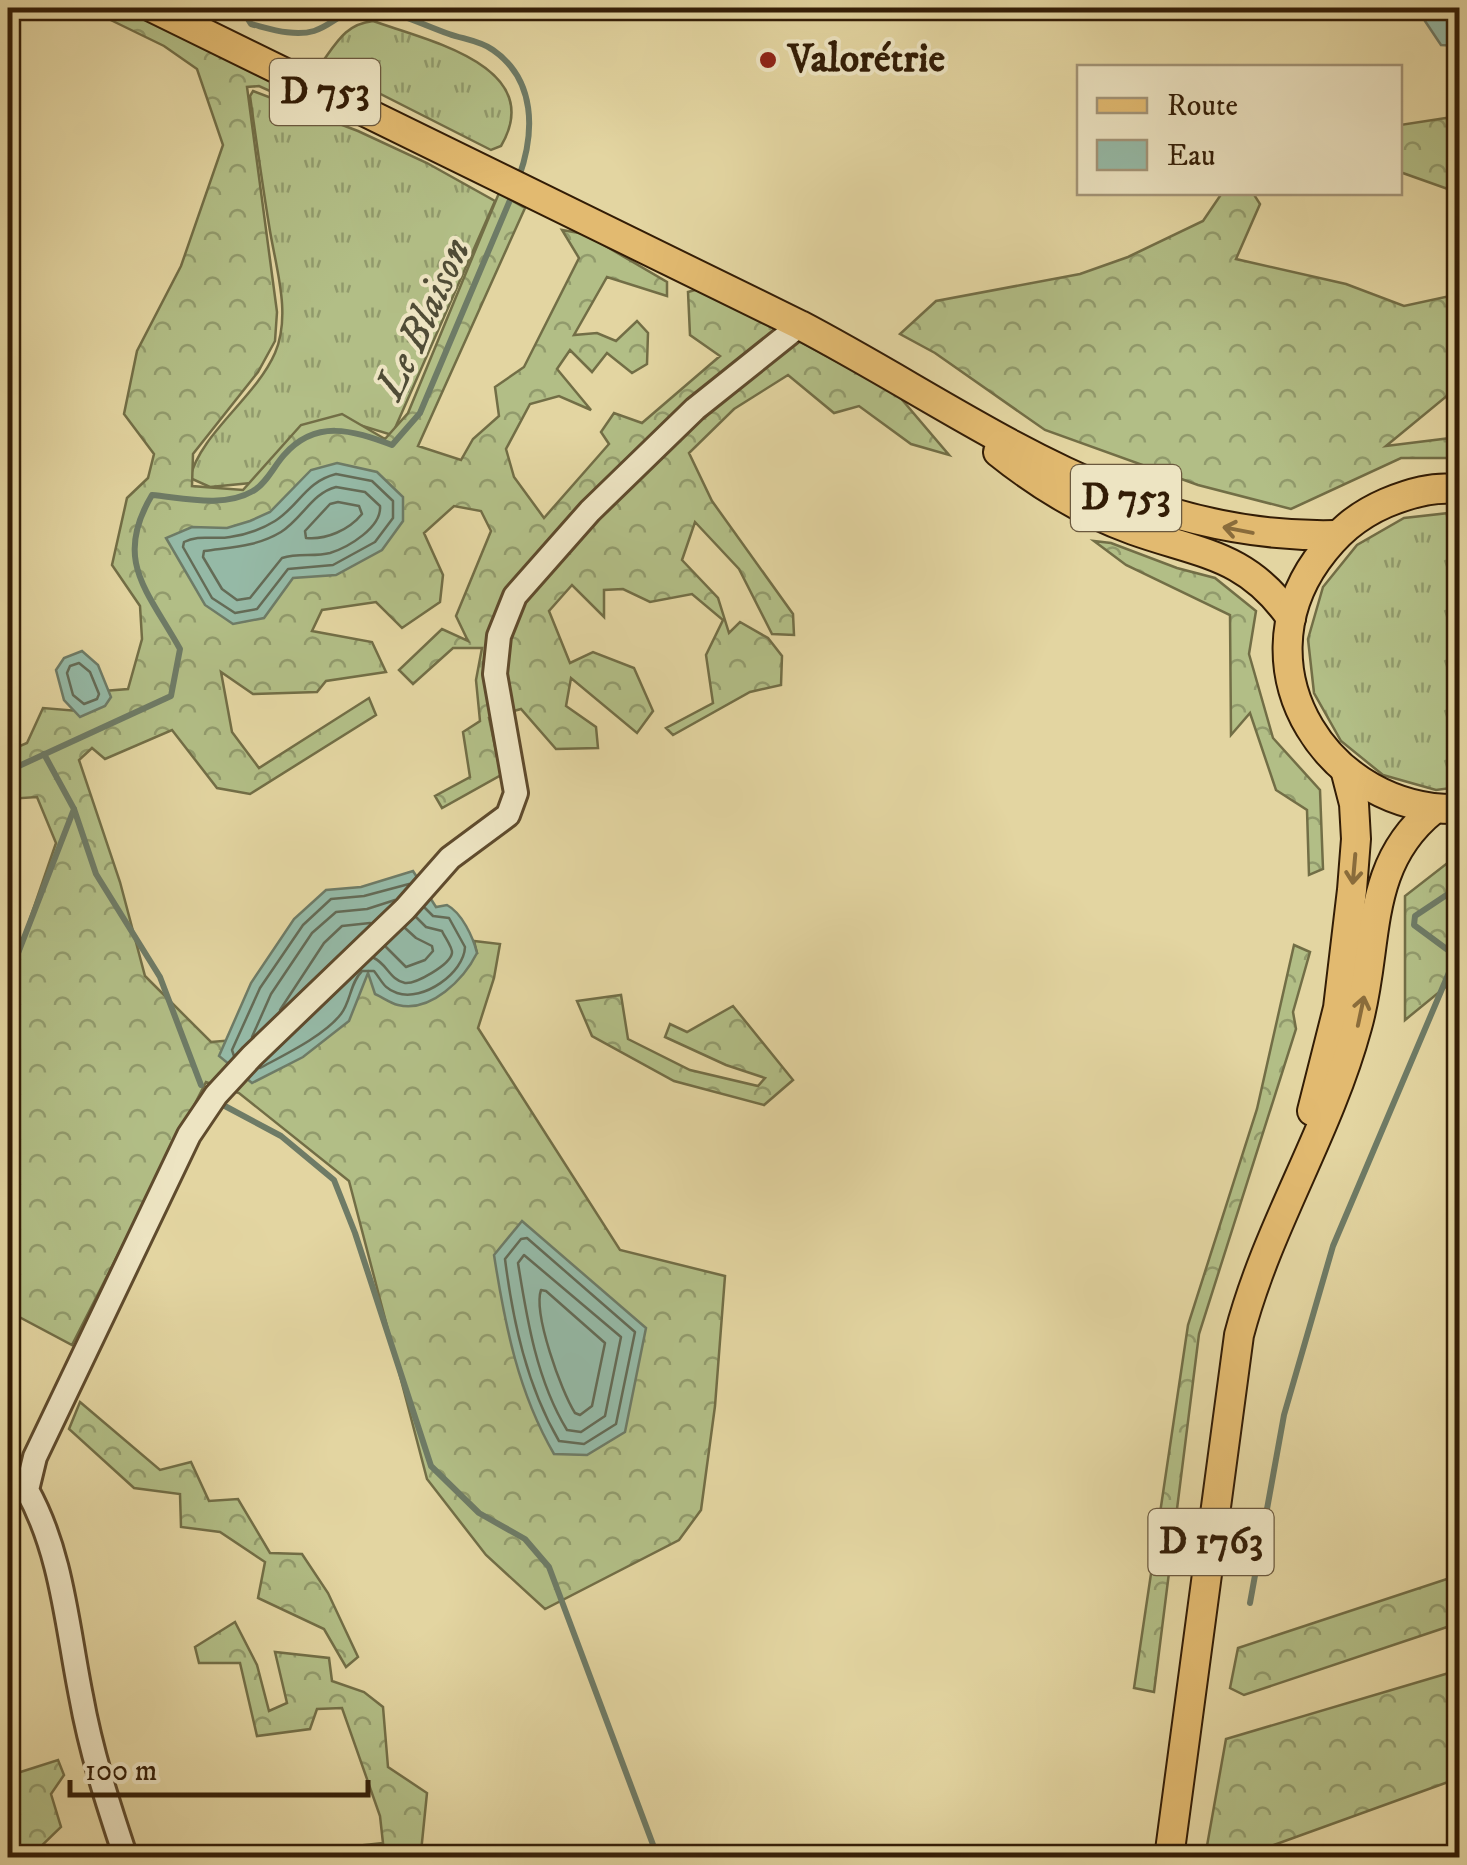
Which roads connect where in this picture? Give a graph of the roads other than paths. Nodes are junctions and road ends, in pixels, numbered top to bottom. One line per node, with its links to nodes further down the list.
1 (153, 8): 2 (main road, D 753)
2 (800, 325): 3 (main road, D 753); 11 (street)
3 (934, 402): 5 (main road, D 753, one-way to 3); 6 (main road, D 753)
4 (1460, 490): 5 (main road)
5 (1336, 535): 6 (main road)
6 (1291, 618): 7 (main road)
7 (1346, 773): 8 (main road); 9 (main road, D 1763, one-way to 9)
8 (1446, 809): 9 (main road, D 1763, one-way to 8)
9 (1273, 1231): 13 (main road, D 1763)
10 (8, 1474): 11 (street)
11 (26, 1490): 12 (street)
12 (126, 1858)
13 (1169, 1858)

